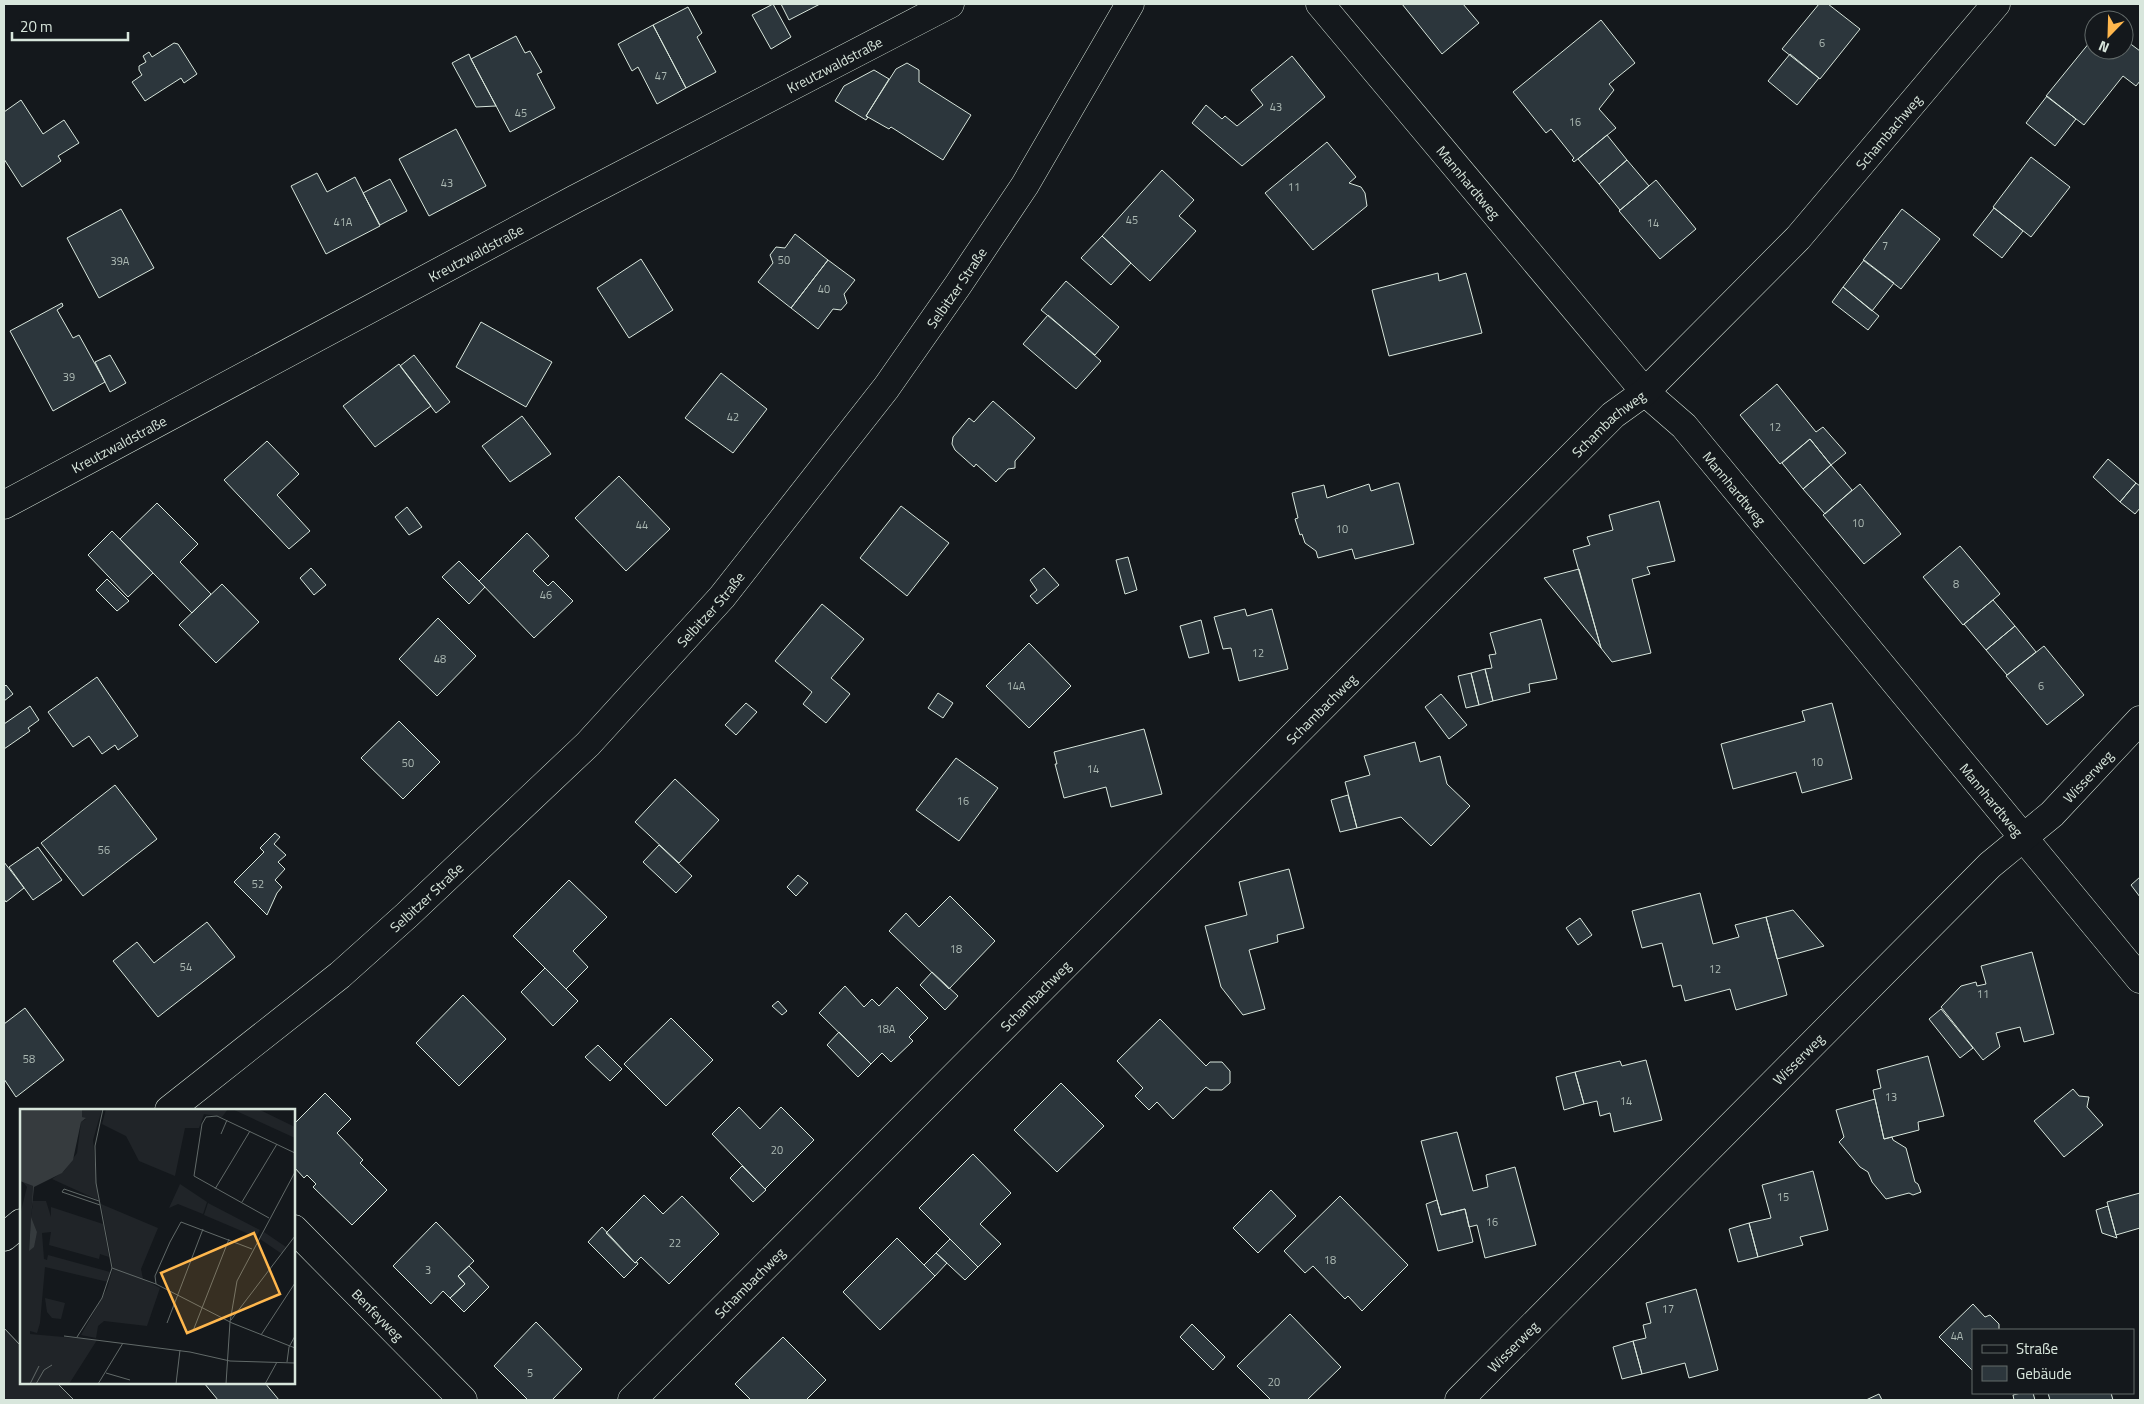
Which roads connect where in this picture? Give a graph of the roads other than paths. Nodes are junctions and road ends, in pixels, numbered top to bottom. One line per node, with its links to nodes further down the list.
1 (950, 4): 6 (street, Kreutzwaldstraße)
2 (1130, 4): 10 (street, Selbitzer Straße)
3 (1320, 4): 5 (street, Mannhardtweg)
4 (1996, 4): 5 (street, Schambachweg)
5 (1645, 392): 8 (street, Mannhardtweg); 15 (street, Schambachweg)
6 (4, 505)
7 (2140, 720): 8 (street, Wisserweg)
8 (2023, 836): 9 (street, Mannhardtweg); 16 (street, Wisserweg)
9 (2140, 979)
10 (172, 1109)
11 (20, 1224): 13 (street)
12 (295, 1230): 14 (street, Benfeyweg)
13 (4, 1237)
14 (463, 1400)
15 (632, 1400)
16 (1459, 1400)

